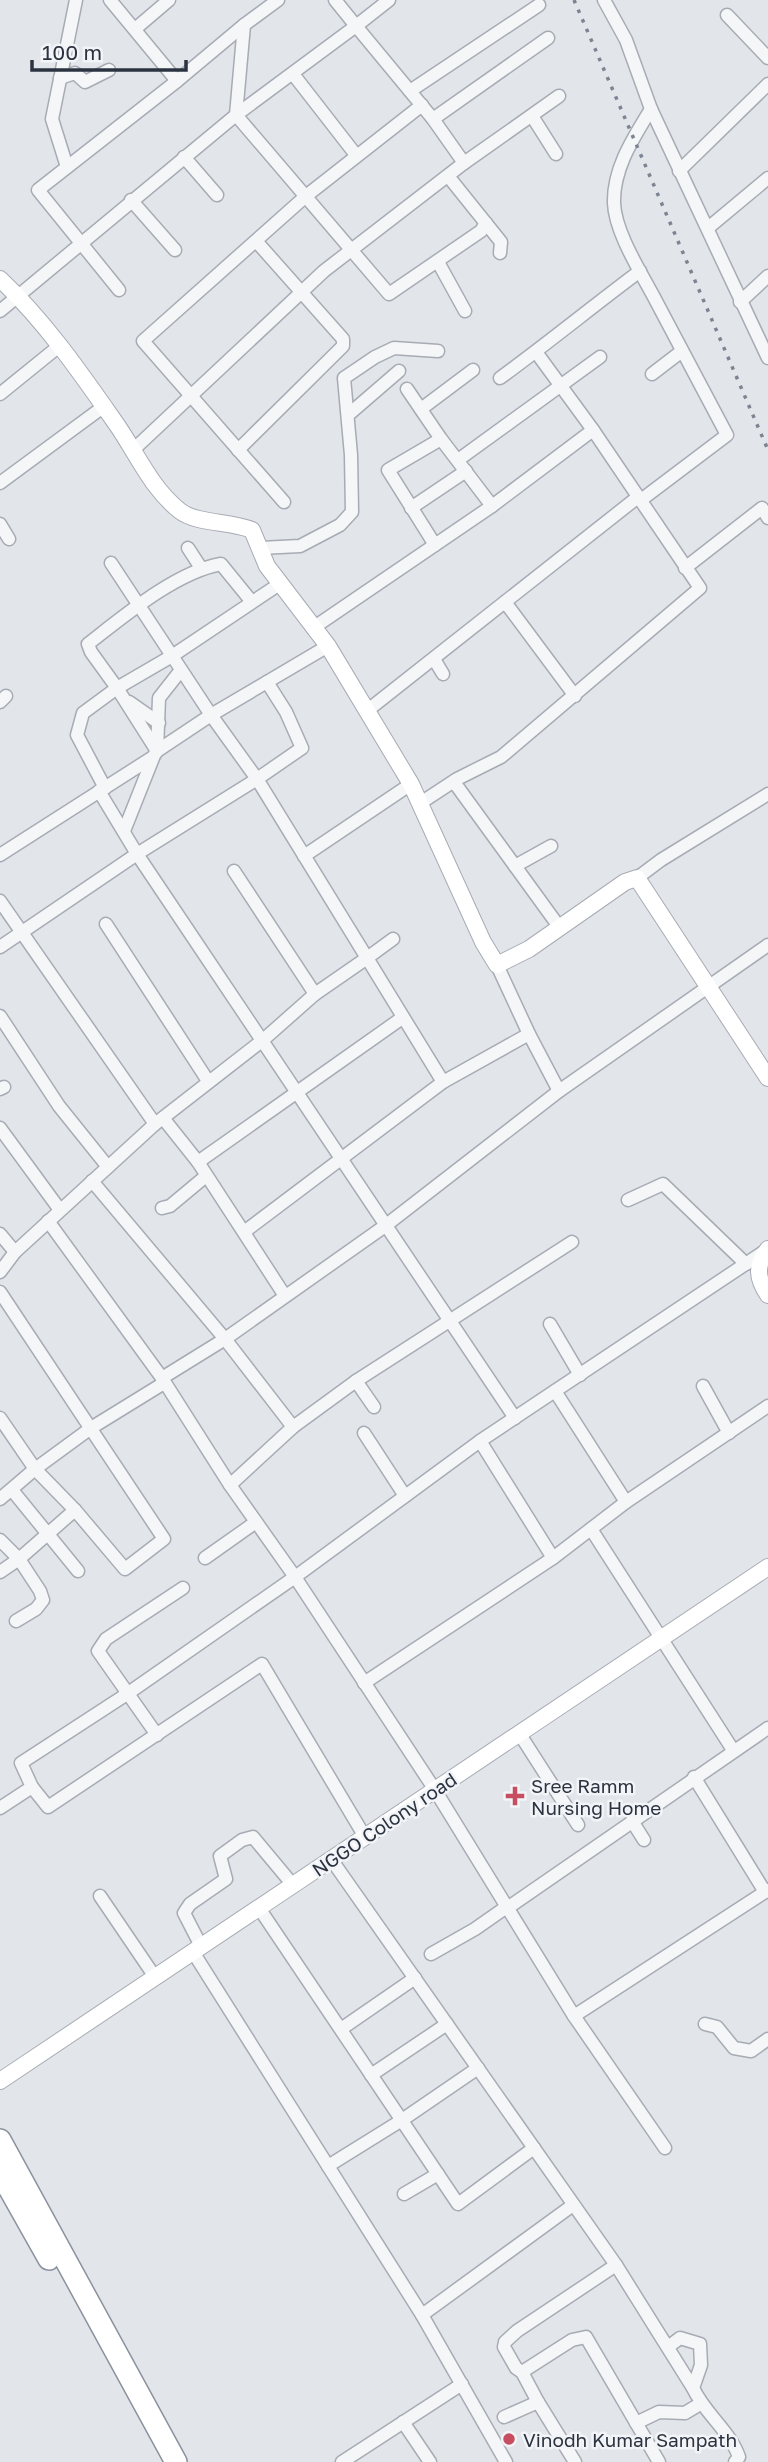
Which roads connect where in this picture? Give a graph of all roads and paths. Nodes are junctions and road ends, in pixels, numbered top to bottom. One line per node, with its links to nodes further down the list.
1 (76, 0): 19 (street)
2 (110, 0): 12 (street)
3 (169, 0): 12 (street)
4 (278, 0): 10 (street)
5 (335, 0): 11 (street)
6 (604, 0): 25 (street)
7 (386, 1): 11 (street)
8 (538, 5): 22 (street)
9 (727, 15): 15 (street)
10 (244, 24): 14 (street); 16 (street)
11 (356, 26): 18 (street); 22 (street)
12 (135, 29): 20 (street)
13 (548, 37): 28 (street)
14 (219, 45): 16 (street); 20 (street)
15 (766, 50)
16 (241, 57): 26 (street)
17 (109, 69): 19 (street)
18 (293, 74): 26 (street); 30 (street)
19 (60, 78): 33 (street)
20 (177, 81): 33 (street)
21 (768, 84): 34 (street)
22 (410, 91): 24 (street)
23 (559, 96): 27 (street)
24 (422, 105): 28 (street); 30 (street)
25 (651, 109): 34 (street); 48 (street)
26 (236, 115): 31 (street); 38 (street)
27 (532, 116): 29 (street); 32 (street)
28 (433, 119): 32 (street)
29 (556, 154)
30 (356, 155): 38 (street)
31 (184, 157): 37 (street); 39 (street)
32 (464, 163): 35 (street)
33 (67, 167): 43 (street)
34 (679, 171): 41 (street)
35 (448, 176): 40 (street); 44 (street)
36 (768, 178): 41 (street)
37 (217, 195)
38 (306, 196): 42 (street); 44 (street)
39 (131, 200): 43 (street); 45 (street)
40 (486, 223): 46 (street); 47 (street)
41 (708, 228): 54 (street)
42 (257, 241): 52 (street); 70 (street)
43 (81, 243): 51 (street); 53 (street)
44 (351, 249): 47 (street); 52 (street)
45 (175, 250)
46 (500, 253)
47 (438, 262): 56 (street)
48 (640, 271): 60 (street); 61 (street)
49 (768, 276): 54 (street)
50 (0, 279): 53 (street)
51 (119, 289)
52 (301, 292): 70 (street); 76 (street)
53 (19, 296): 55 (street); 57 (street)
54 (740, 302): 58 (street)
55 (0, 311)
56 (465, 311)
57 (58, 347): 69 (street); 71 (street)
58 (766, 350)
59 (438, 351): 73 (street)
60 (682, 351): 65 (street); 80 (street)
61 (536, 352): 66 (street); 67 (street)
62 (600, 357): 67 (street)
63 (473, 370): 72 (street)
64 (399, 371): 73 (street)
65 (652, 374)
66 (500, 378)
67 (561, 386): 74 (street); 78 (street)
68 (407, 388): 72 (street)
69 (0, 394)
70 (191, 396): 76 (street); 77 (street)
71 (103, 407): 77 (street); 79 (street)
72 (421, 409): 75 (street)
73 (348, 415): 89 (street)
74 (593, 430): 80 (street); 82 (street)
75 (441, 439): 78 (street); 83 (street)
76 (237, 450): 81 (street)
77 (132, 451): 89 (street)
78 (462, 465): 82 (street); 83 (street)
79 (0, 484)
80 (639, 498): 92 (street); 95 (street)
81 (284, 502)
82 (492, 506): 87 (street)
83 (411, 508): 87 (street)
84 (768, 518): 92 (street)
85 (0, 524): 86 (street)
86 (9, 539)
87 (435, 545): 97 (street)
88 (188, 548): 91 (street)
89 (260, 548): 93 (street)
90 (111, 563): 96 (street)
91 (201, 568): 94 (street); 96 (street)
92 (685, 568): 105 (street)
93 (281, 583): 94 (street); 97 (street)
94 (252, 602): 99 (street)
95 (505, 602): 100 (street); 105 (street)
96 (137, 606): 99 (street); 104 (street)
97 (313, 628): 98 (street)
98 (328, 646): 103 (street); 106 (street)
99 (172, 656): 101 (street); 104 (street)
100 (434, 659): 102 (street); 106 (street)
101 (181, 670): 107 (street); 108 (street)
102 (443, 674)
103 (268, 682): 107 (street); 110 (street)
104 (120, 693): 108 (street); 109 (street); 113 (street)
105 (575, 696): 111 (street)
106 (368, 710): 112 (street)
107 (211, 715): 109 (street); 110 (street)
108 (159, 723): 109 (street)
109 (155, 754): 113 (street); 116 (street)
110 (257, 779): 118 (street); 120 (street)
111 (454, 782): 115 (street); 121 (street)
112 (411, 784): 115 (street); 120 (street)
113 (102, 790): 116 (street); 119 (street)
114 (768, 794): 123 (street)
115 (419, 804): 132 (street)
116 (124, 831): 118 (street)
117 (551, 846): 121 (street)
118 (136, 854): 127 (street); 138 (street)
119 (0, 855)
120 (304, 856): 131 (street)
121 (515, 866): 126 (street)
122 (234, 871): 134 (street)
123 (637, 878): 126 (street); 133 (street)
124 (0, 901): 127 (street)
125 (106, 924): 140 (street)
126 (559, 928): 132 (street)
127 (22, 932): 130 (street); 144 (street)
128 (393, 939): 131 (street)
129 (768, 945): 133 (street)
130 (0, 947)
131 (367, 958): 134 (street); 136 (street)
132 (497, 965): 137 (street)
133 (707, 986): 139 (street); 142 (street)
134 (315, 994): 138 (street)
135 (0, 1016): 148 (street)
136 (402, 1018): 141 (street); 143 (street)
137 (529, 1034): 141 (street); 142 (street)
138 (262, 1040): 140 (street); 143 (street)
139 (768, 1078)
140 (208, 1081): 144 (street)
141 (443, 1082): 146 (street)
142 (559, 1091): 155 (street)
143 (297, 1092): 146 (street); 147 (street)
144 (159, 1121): 147 (street); 148 (street)
145 (0, 1128): 153 (street)
146 (342, 1158): 155 (street); 156 (street)
147 (198, 1162): 149 (street)
148 (108, 1167): 150 (street)
149 (206, 1176): 152 (street); 156 (street)
150 (92, 1181): 153 (street); 168 (street)
151 (628, 1200): 161 (street)
152 (162, 1208)
153 (60, 1210): 154 (street)
154 (48, 1221): 160 (street); 170 (street)
155 (385, 1226): 165 (street); 166 (street)
156 (244, 1232): 165 (street)
157 (0, 1234): 160 (street)
158 (572, 1242): 166 (street)
159 (767, 1250): 161 (street); 164 (street)
160 (15, 1252): 162 (street)
161 (746, 1264): 169 (street)
162 (0, 1272)
163 (0, 1292): 179 (street)
164 (768, 1295)
165 (285, 1296): 168 (street)
166 (449, 1322): 171 (street); 177 (street)
167 (550, 1324): 169 (street)
168 (225, 1339): 170 (street); 178 (street)
169 (580, 1374): 173 (street)
170 (163, 1380): 179 (street); 184 (street)
171 (356, 1381): 175 (street); 178 (street)
172 (703, 1386): 181 (street)
173 (555, 1391): 177 (street); 188 (street)
174 (768, 1406): 181 (street)
175 (374, 1407)
176 (0, 1418): 183 (street)
177 (515, 1418): 182 (street)
178 (293, 1427): 184 (street)
179 (91, 1428): 183 (street); 189 (street)
180 (364, 1433): 186 (street)
181 (729, 1433): 188 (street)
182 (480, 1441): 186 (street); 195 (street)
183 (35, 1469): 185 (street); 189 (street)
184 (230, 1485): 190 (street)
185 (12, 1490): 187 (street); 192 (street)
186 (405, 1496): 200 (street)
187 (0, 1499)
188 (625, 1502): 191 (street)
189 (75, 1510): 192 (street)
190 (256, 1522): 194 (street); 200 (street)
191 (591, 1529): 195 (street); 203 (street)
192 (48, 1535): 196 (street); 198 (street)
193 (0, 1540): 196 (street)
194 (205, 1558)
195 (553, 1558): 204 (street)
196 (19, 1559): 199 (street); 202 (street)
197 (768, 1567): 203 (street, NGGO Colony road)
198 (78, 1571)
199 (0, 1572)
200 (295, 1577): 204 (street); 205 (street)
201 (183, 1588): 205 (street)
202 (16, 1621)
203 (662, 1637): 207 (street, NGGO Colony road); 209 (street)
204 (364, 1684): 212 (street)
205 (127, 1694): 208 (street); 211 (street)
206 (768, 1728): 209 (street)
207 (519, 1733): 212 (street, NGGO Colony road); 215 (street)
208 (157, 1735): 211 (street); 216 (street)
209 (733, 1750): 210 (street)
210 (694, 1777): 214 (street); 220 (street)
211 (32, 1787): 213 (street)
212 (435, 1790): 216 (street, NGGO Colony road); 223 (street)
213 (0, 1808)
214 (632, 1821): 217 (street); 223 (street)
215 (578, 1825)
216 (365, 1837): 218 (street, NGGO Colony road)
217 (644, 1840)
218 (331, 1859): 219 (street, NGGO Colony road); 227 (street)
219 (293, 1885): 222 (street, NGGO Colony road); 224 (street)
220 (766, 1891): 228 (street)
221 (100, 1896): 226 (street)
222 (259, 1908): 224 (street, NGGO Colony road); 231 (street)
223 (506, 1908): 225 (street); 228 (street)
224 (197, 1949): 226 (street, NGGO Colony road); 240 (street)
225 (431, 1954)
226 (155, 1977): 235 (street, NGGO Colony road)
227 (415, 1978): 229 (street); 231 (street)
228 (573, 2016): 239 (street)
229 (447, 2024): 233 (street); 234 (street)
230 (705, 2024): 232 (street)
231 (341, 2029): 234 (street)
232 (768, 2039)
233 (478, 2068): 236 (street); 238 (street)
234 (371, 2075): 236 (street)
235 (0, 2081)
236 (402, 2120): 240 (street); 242 (street)
237 (0, 2140): 258 (highway)
238 (534, 2148): 242 (street); 244 (street)
239 (665, 2148)
240 (328, 2166): 246 (street)
241 (0, 2172): 257 (highway)
242 (438, 2175): 243 (street)
243 (404, 2194)
244 (573, 2205): 245 (street); 246 (street)
245 (616, 2265): 247 (street); 248 (street)
246 (422, 2315): 249 (street)
247 (668, 2347): 250 (street); 250 (street)
248 (522, 2372): 251 (street); 255 (street)
249 (461, 2384): 254 (street); 260 (street)
250 (693, 2388): 252 (street)
251 (538, 2402): 253 (street); 261 (street)
252 (700, 2404): 255 (street); 263 (street)
253 (504, 2417)
254 (403, 2422): 256 (street); 259 (street)
255 (636, 2423): 262 (street)
256 (345, 2461)
257 (163, 2462)
258 (176, 2462)
259 (430, 2462)
260 (506, 2462)
261 (575, 2462)
262 (659, 2462)
263 (735, 2462)

